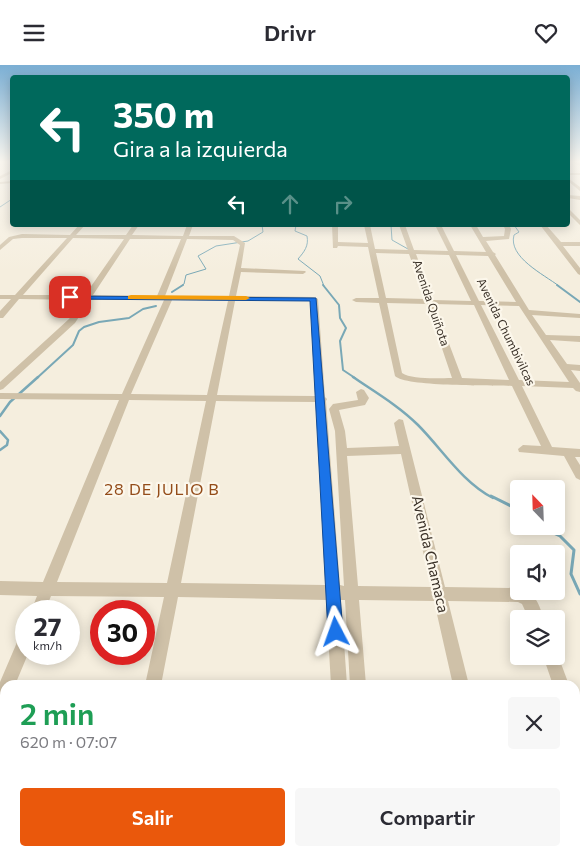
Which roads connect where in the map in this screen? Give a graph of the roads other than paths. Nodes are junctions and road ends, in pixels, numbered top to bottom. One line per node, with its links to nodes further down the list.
1 (577, 218): 2 (street)
2 (580, 223)
3 (80, 227): 13 (street)
4 (135, 227): 14 (street)
5 (189, 227): 15 (street)
6 (335, 227): 20 (street)
7 (367, 227): 20 (street)
8 (403, 227): 21 (street, Avenida Quiñota)
9 (439, 227): 22 (street, Avenida Chumbivilcas)
10 (474, 227): 16 (street)
11 (507, 227): 16 (street)
12 (545, 227): 18 (street)
13 (71, 236): 14 (street); 19 (street); 28 (street)
14 (128, 237): 15 (street); 29 (street)
15 (184, 238): 24 (street); 30 (street)
16 (482, 239): 23 (street)
17 (580, 244): 18 (street)
18 (560, 245): 26 (street)
19 (0, 248)
20 (372, 248): 21 (street); 33 (street)
21 (413, 253): 22 (street); 34 (street, Avenida Quiñota)
22 (453, 253): 23 (street); 35 (street, Avenida Chumbivilcas)
23 (492, 254): 36 (street)
24 (237, 271): 25 (street); 31 (street)
25 (303, 272)
26 (580, 273)
27 (0, 297): 28 (street)
28 (17, 297): 29 (street); 39 (street)
29 (88, 297): 30 (street); 46 (street)
30 (165, 298): 31 (street); 50 (street)
31 (233, 298): 51 (street); 52 (street)
32 (356, 300): 33 (street)
33 (383, 301): 34 (street); 44 (street)
34 (430, 302): 35 (street); 44 (street, Avenida Quiñota)
35 (476, 303): 36 (street); 45 (street, Avenida Chumbivilcas)
36 (521, 304): 37 (street)
37 (528, 312): 38 (street); 40 (street)
38 (580, 315)
39 (0, 316)
40 (545, 337): 41 (street); 42 (street)
41 (580, 339)
42 (565, 367): 43 (street); 47 (street)
43 (580, 368)
44 (458, 381): 45 (street)
45 (516, 383): 47 (street); 56 (street, Avenida Chumbivilcas)
46 (0, 387)
47 (578, 388)
48 (361, 392): 58 (street)
49 (0, 396): 50 (street)
50 (125, 397): 51 (street); 62 (street)
51 (213, 397): 52 (street); 63 (street)
52 (322, 399): 65 (street)
53 (399, 423): 55 (street, Avenida Chamaca)
54 (522, 449): 56 (street)
55 (406, 450): 58 (street); 66 (street, Avenida Chamaca)
56 (548, 451): 57 (street)
57 (567, 452): 59 (street); 60 (street)
58 (342, 453): 64 (street)
59 (580, 453)
60 (580, 475)
61 (0, 588): 62 (street)
62 (46, 590): 63 (street); 67 (street)
63 (173, 591): 65 (street); 72 (street)
64 (353, 592): 65 (street); 66 (street); 74 (street)
65 (333, 593): 73 (street)
66 (439, 593): 68 (street); 75 (street, Avenida Chamaca)
67 (42, 600)
68 (532, 610)
69 (15, 665): 71 (street)
70 (554, 665): 76 (street)
71 (9, 680)
72 (154, 680)
73 (340, 680)
74 (358, 680)
75 (460, 680)
76 (560, 680)

